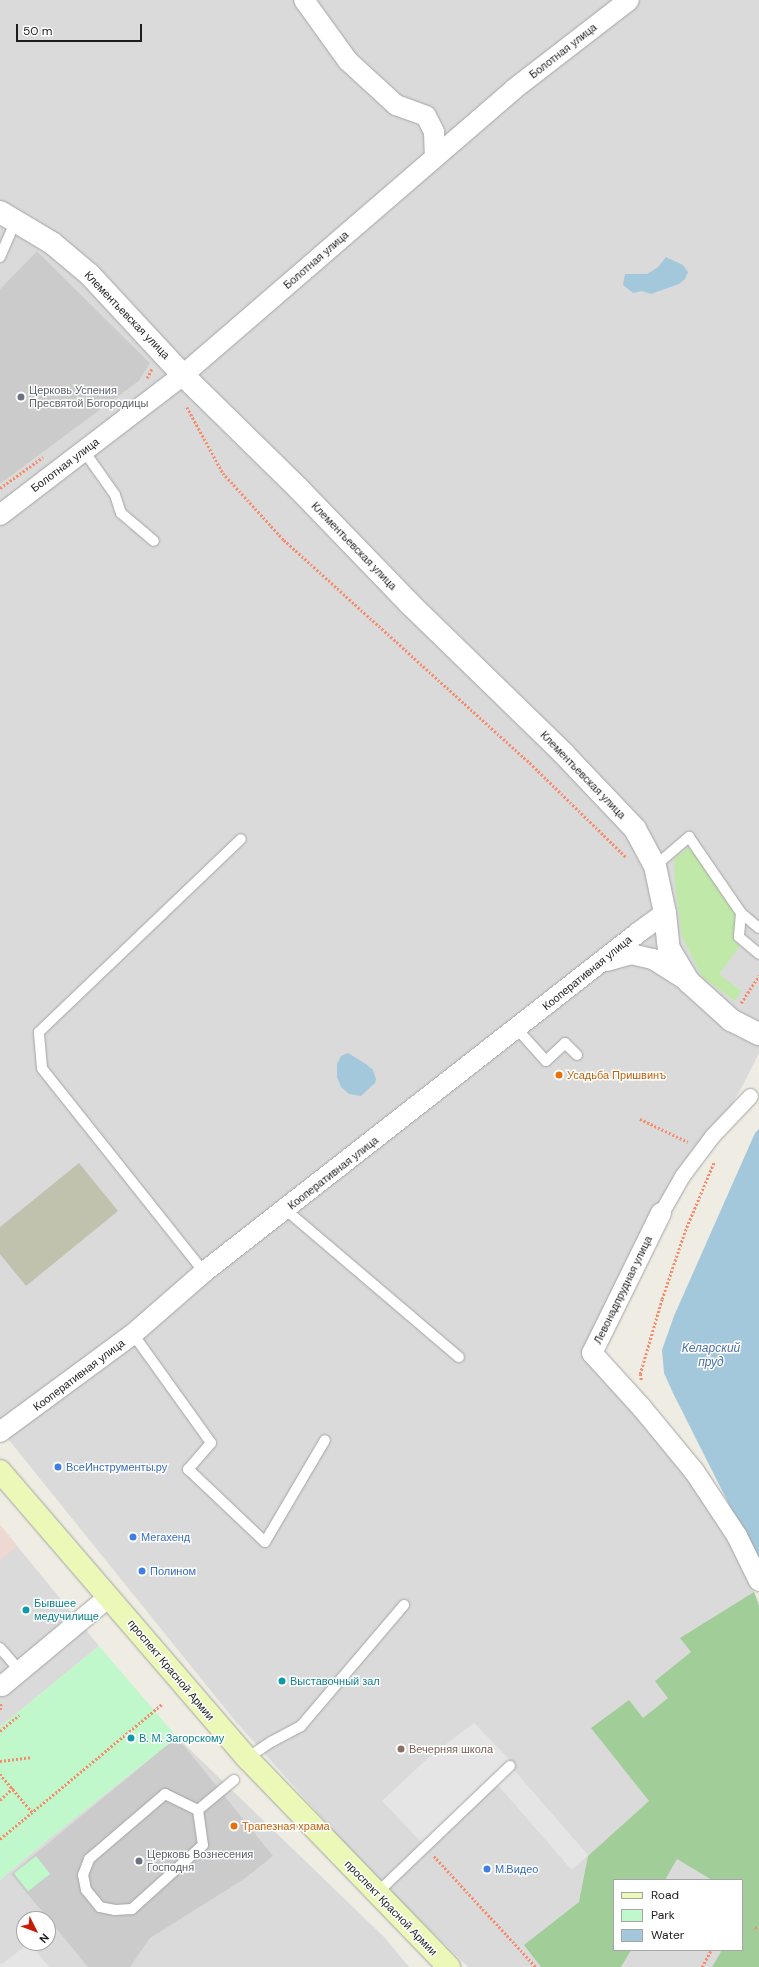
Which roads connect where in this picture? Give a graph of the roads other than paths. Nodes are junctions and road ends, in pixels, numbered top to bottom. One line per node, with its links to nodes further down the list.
1 (304, 0): 3 (street)
2 (629, 0): 3 (street, Болотная улица)
3 (435, 156): 6 (street, Болотная улица)
4 (8, 216): 5 (lane); 6 (street, Клементьевская улица)
5 (0, 257)
6 (183, 375): 7 (street, Болотная улица); 11 (street, Клементьевская улица)
7 (84, 451): 8 (street, Болотная улица); 9 (lane)
8 (0, 515)
9 (154, 540)
10 (241, 839): 24 (lane)
11 (655, 866): 12 (street, Клементьевская улица); 13 (lane)
12 (665, 913): 16 (street, Кооперативная улица); 17 (street, Клементьевская улица)
13 (741, 913): 14 (lane); 15 (lane)
14 (759, 928)
15 (759, 954)
16 (599, 964): 17 (street); 18 (street, Кооперативная улица)
17 (689, 982): 19 (street, Клементьевская улица)
18 (517, 1029): 20 (lane); 22 (street, Кооперативная улица)
19 (759, 1034)
20 (577, 1055)
21 (750, 1096): 23 (street, Левонадпрудная улица)
22 (286, 1210): 24 (street, Кооперативная улица); 26 (lane)
23 (661, 1213): 30 (street, Левонадпрудная улица)
24 (204, 1272): 25 (street, Кооперативная улица)
25 (133, 1334): 27 (street, Кооперативная улица); 28 (lane)
26 (459, 1357)
27 (0, 1432)
28 (325, 1440)
29 (0, 1471): 31 (main road, проспект Красной Армии)
30 (759, 1582)
31 (109, 1597): 34 (street); 36 (main road, проспект Красной Армии)
32 (404, 1605): 36 (lane)
33 (0, 1648): 34 (lane)
34 (20, 1671): 35 (street)
35 (1, 1687)
36 (247, 1758): 40 (main road, проспект Красной Армии)
37 (510, 1766): 40 (lane)
38 (234, 1780): 39 (lane)
39 (198, 1810): 39 (lane)
40 (377, 1893): 41 (main road, проспект Красной Армии)
41 (449, 1967)

